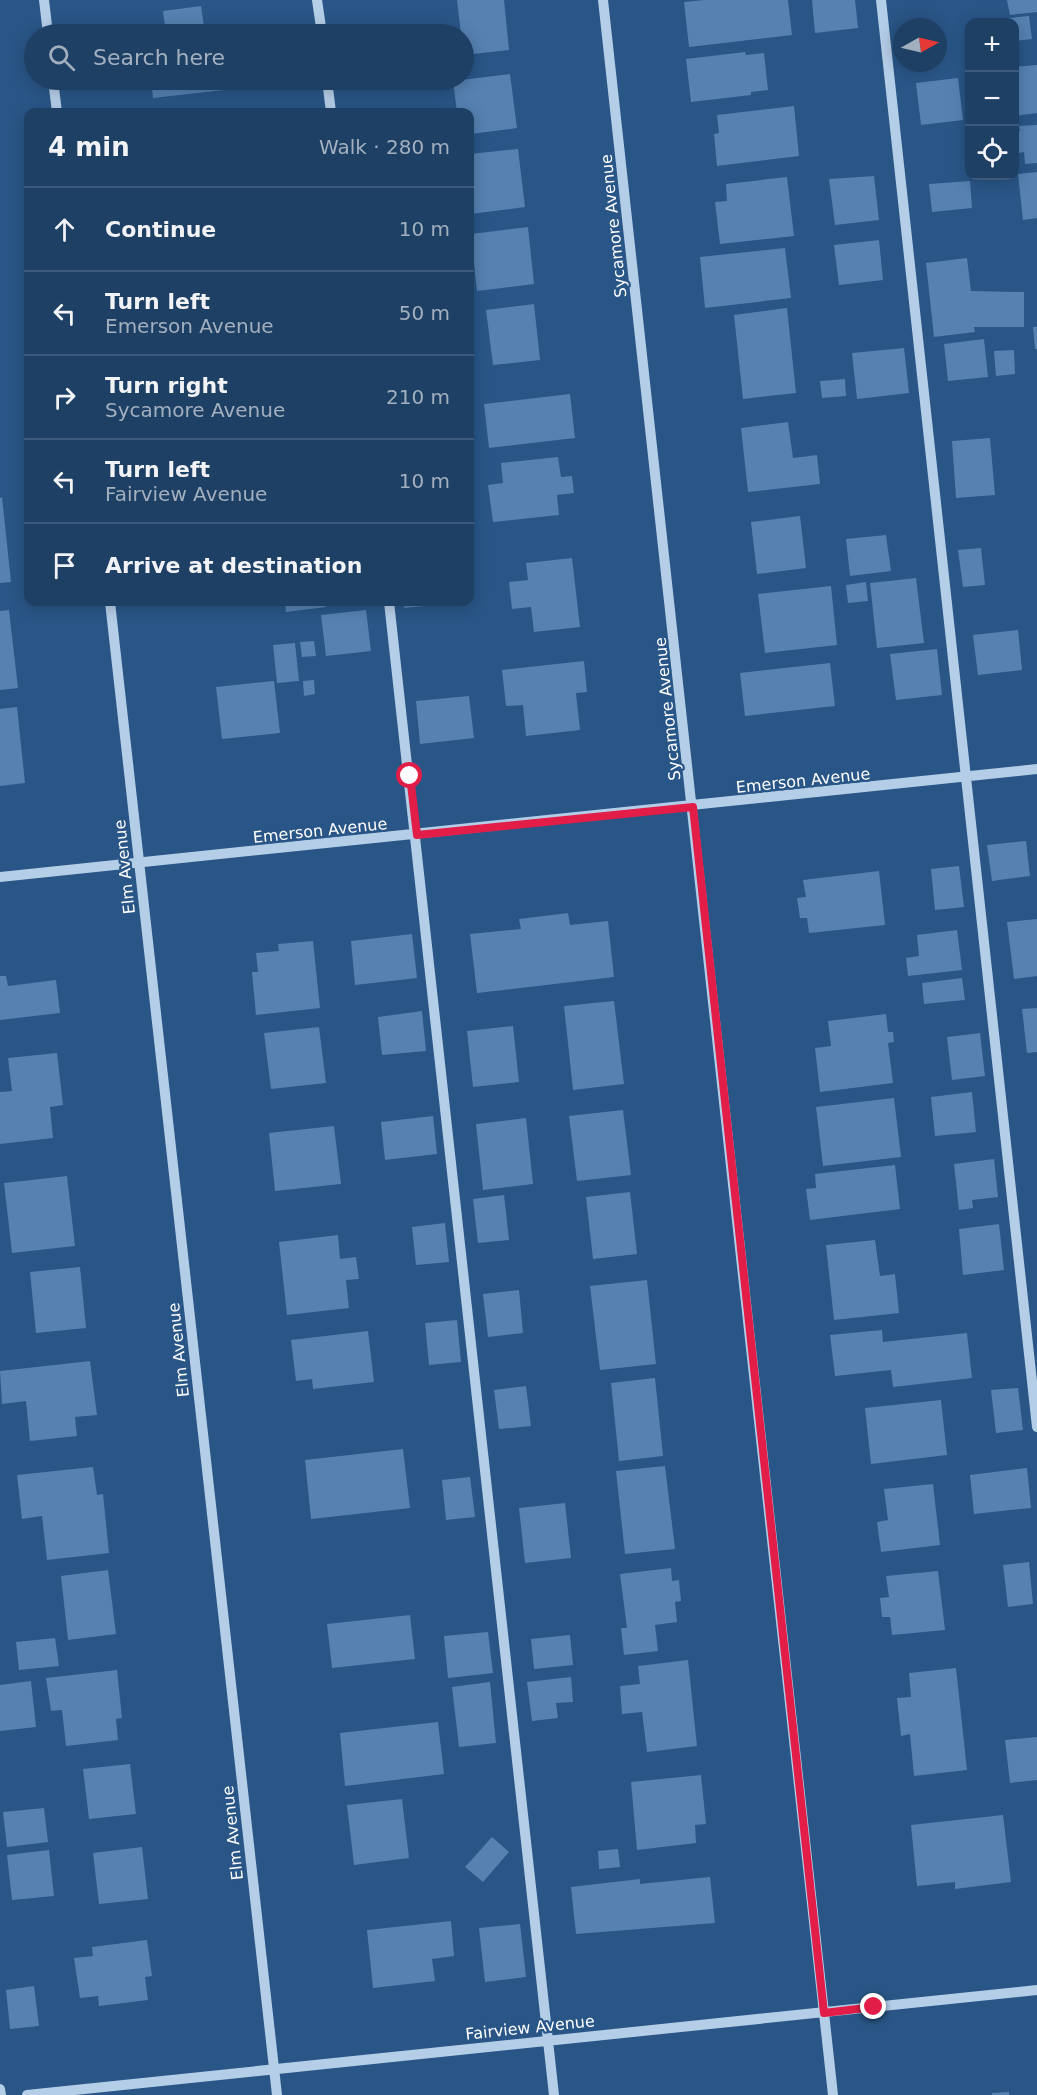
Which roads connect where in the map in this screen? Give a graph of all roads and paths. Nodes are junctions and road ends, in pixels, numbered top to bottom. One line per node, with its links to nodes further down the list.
1 (45, 0): 5 (street)
2 (317, 0): 6 (street)
3 (603, 0): 15 (street, Sycamore Avenue)
4 (881, 0): 14 (street)
5 (47, 24)
6 (321, 24)
7 (54, 90): 9 (street)
8 (328, 90): 10 (street)
9 (56, 108)
10 (330, 108)
11 (110, 606): 17 (street, Elm Avenue)
12 (389, 606): 16 (street)
13 (1037, 769): 14 (street, Emerson Avenue)
14 (965, 777): 15 (street, Emerson Avenue); 19 (street)
15 (693, 807): 16 (street, Emerson Avenue); 21 (street, Sycamore Avenue)
16 (417, 835): 17 (street, Emerson Avenue); 22 (street)
17 (139, 863): 18 (street, Emerson Avenue); 23 (street, Elm Avenue)
18 (0, 878)
19 (1037, 1427)
20 (1037, 1990): 21 (street, Fairview Avenue)
21 (824, 2013): 22 (street, Fairview Avenue); 29 (street, Sycamore Avenue)
22 (547, 2040): 23 (street, Fairview Avenue); 28 (street)
23 (274, 2067): 26 (street, Fairview Avenue); 27 (street, Elm Avenue)
24 (0, 2089): 25 (street)
25 (1, 2095)
26 (27, 2095)
27 (277, 2095)
28 (554, 2095)
29 (833, 2095)

